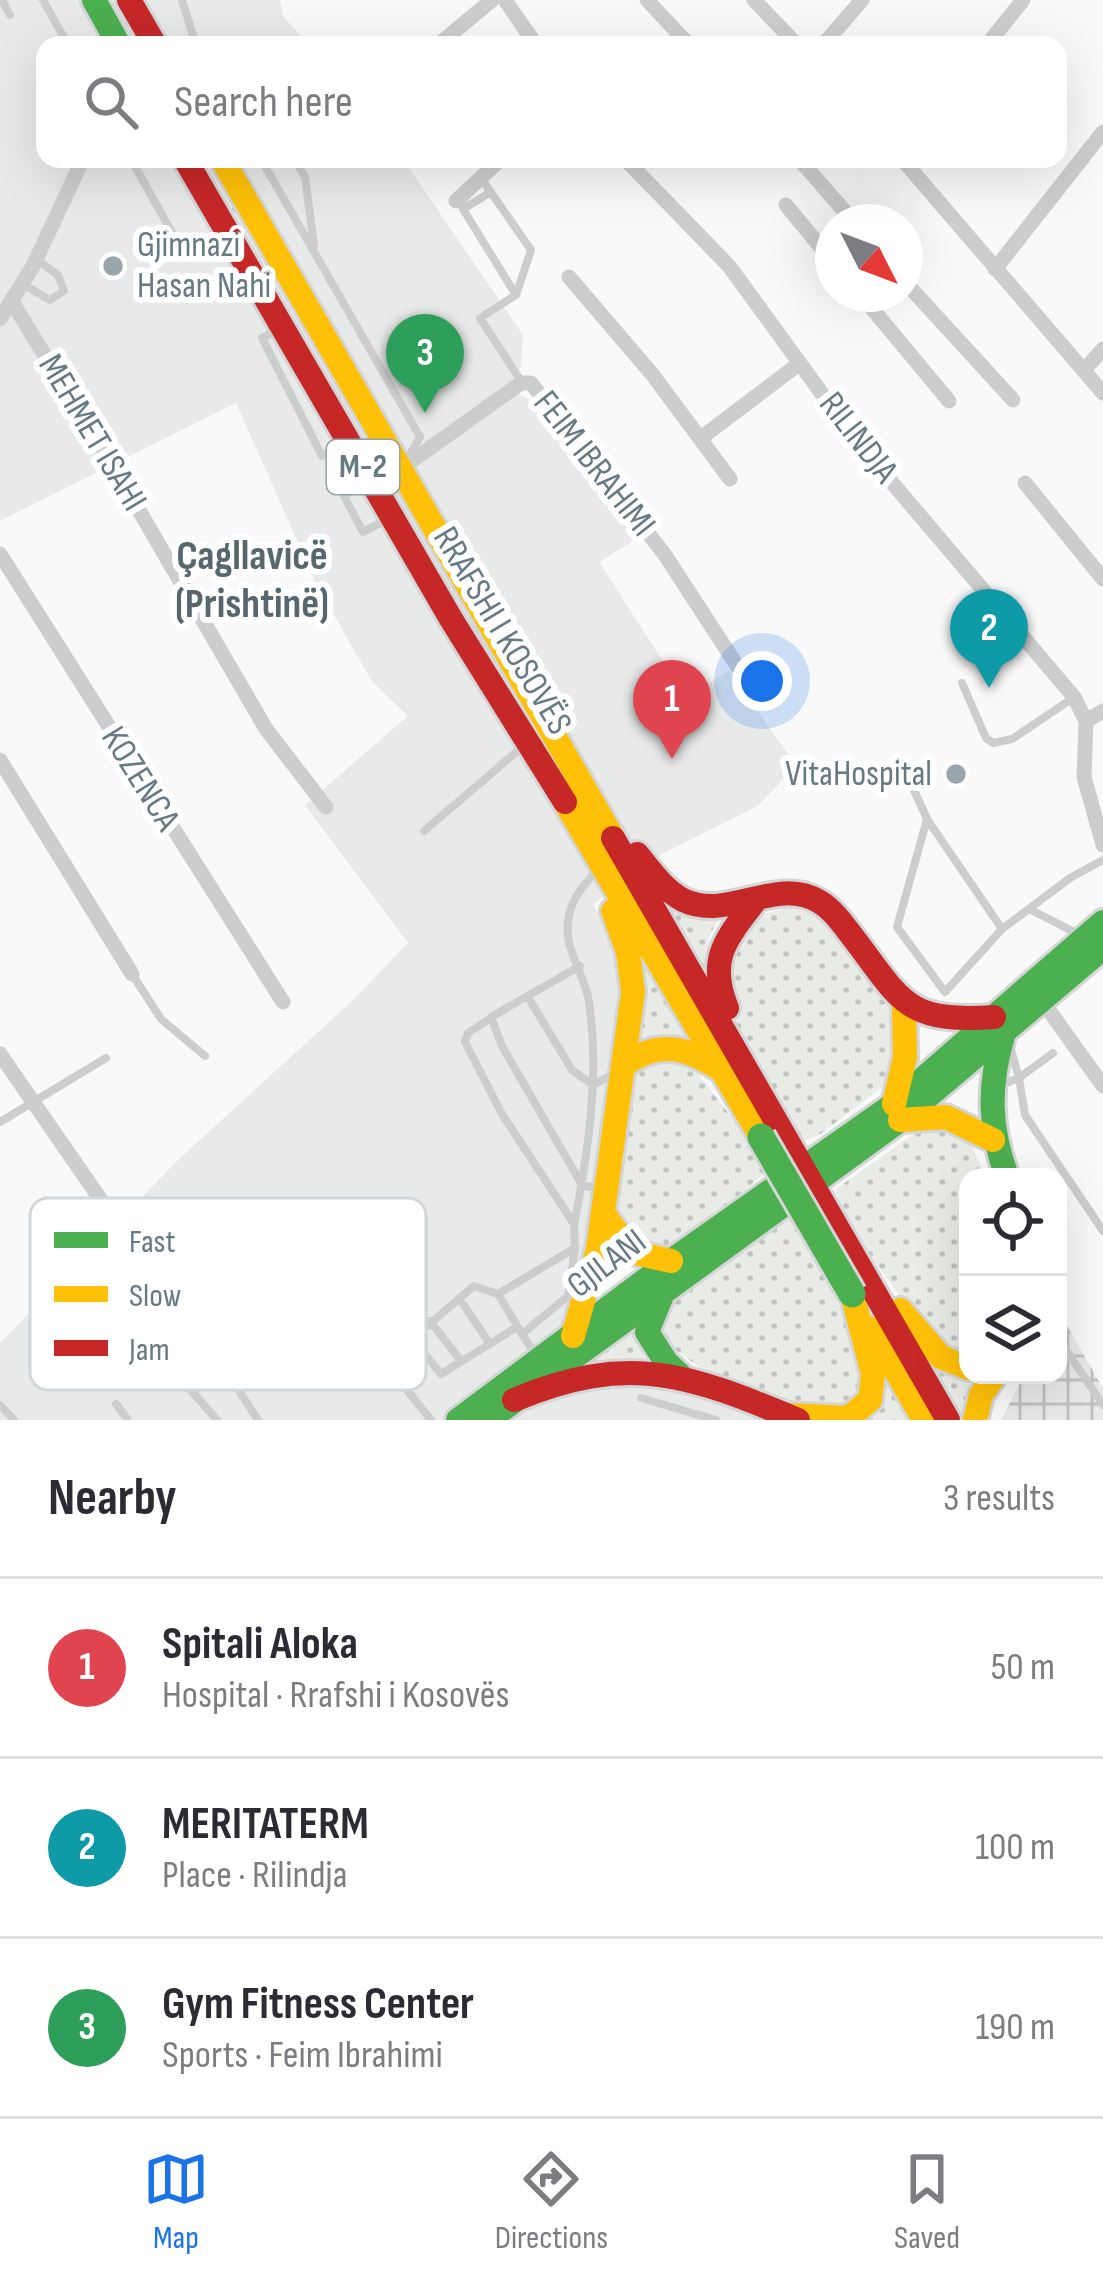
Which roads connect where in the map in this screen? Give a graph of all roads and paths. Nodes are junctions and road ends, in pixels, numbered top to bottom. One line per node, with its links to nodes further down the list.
1 (2, 0): 12 (lane)
2 (43, 0): 13 (lane)
3 (94, 0): 14 (main road)
4 (182, 0): 16 (lane)
5 (492, 0): 17 (street)
6 (505, 0): 18 (street)
7 (647, 0): 19 (street)
8 (754, 0): 20 (street)
9 (862, 0): 21 (street)
10 (1023, 0): 22 (street)
11 (135, 1): 15 (main road)
12 (10, 15)
13 (63, 36)
14 (114, 36)
15 (151, 36)
16 (193, 36)
17 (449, 36)
18 (530, 36)
19 (680, 36)
20 (788, 36)
21 (832, 36)
22 (994, 36)
23 (1103, 132): 44 (street)
24 (79, 168): 43 (street)
25 (136, 168): 39 (lane)
26 (190, 168): 39 (main road, RRAFSHI I KOSOVËS / M-2)
27 (227, 168): 40 (main road, RRAFSHI I KOSOVËS / M-2)
28 (267, 168): 38 (lane)
29 (300, 168): 42 (lane)
30 (496, 168): 34 (street)
31 (635, 168): 53 (street, RILINDJA)
32 (807, 168): 36 (street)
33 (910, 168): 44 (street)
34 (486, 185): 35 (street); 47 (lane); 47 (lane)
35 (456, 202)
36 (838, 204)
37 (785, 205): 41 (street)
38 (295, 218): 40 (lane); 42 (lane)
39 (229, 234): 70 (main road, RRAFSHI I KOSOVËS / M-2)
40 (266, 236): 60 (main road, RRAFSHI I KOSOVËS / M-2)
41 (815, 241)
42 (315, 253): 60 (lane)
43 (36, 260): 46 (street); 46 (lane)
44 (995, 269): 54 (street)
45 (569, 277): 59 (street)
46 (22, 284): 48 (street)
47 (516, 295): 55 (lane)
48 (12, 302): 51 (street); 75 (street, MEHMET ISAHI)
49 (923, 302): 57 (street)
50 (881, 312): 58 (street)
51 (0, 319)
52 (1103, 349): 54 (street)
53 (800, 363): 59 (street); 67 (street, RILINDJA)
54 (1084, 370): 56 (street)
55 (521, 382): 60 (street, FEIM IBRAHIMI); 65 (street, FEIM IBRAHIMI)
56 (1103, 393)
57 (1012, 400)
58 (949, 401)
59 (701, 438): 61 (street)
60 (402, 468): 73 (main road, RRAFSHI I KOSOVËS / M-2)
61 (730, 479)
62 (1025, 483): 64 (street)
63 (0, 554): 89 (street, KOZENCA)
64 (1103, 579)
65 (743, 675)
66 (962, 683): 67 (lane)
67 (1074, 698): 69 (street, RILINDJA)
68 (1103, 711): 69 (street)
69 (1086, 722): 78 (street)
70 (527, 743): 74 (main road, RRAFSHI I KOSOVËS / M-2); 77 (lane)
71 (0, 760): 86 (street)
72 (901, 761): 76 (lane)
73 (576, 769): 81 (main road); 97 (main road, RRAFSHI I KOSOVËS / M-2)
74 (544, 773): 80 (main road); 97 (main road, RRAFSHI I KOSOVËS / M-2)
75 (326, 807)
76 (927, 819): 83 (lane); 83 (lane)
77 (424, 830)
78 (1103, 844)
79 (1103, 860): 82 (lane)
80 (594, 874): 85 (lane); 98 (main road)
81 (754, 901): 90 (main road); 97 (main road)
82 (1029, 909): 83 (lane); 84 (lane)
83 (1002, 929)
84 (1097, 936): 88 (main road); 92 (main road)
85 (580, 966): 87 (lane); 100 (lane)
86 (132, 974): 95 (lane)
87 (528, 997): 91 (lane); 100 (lane)
88 (1043, 1002): 92 (main road); 102 (street)
89 (283, 1003)
90 (904, 1005): 92 (main road); 104 (main road)
91 (491, 1017): 109 (lane); 111 (lane)
92 (1001, 1029): 99 (lane); 101 (main road); 104 (main road, GJILANI)
93 (1053, 1053): 99 (lane)
94 (0, 1054): 103 (street)
95 (205, 1056)
96 (106, 1058): 103 (lane)
97 (728, 1062): 98 (main road); 108 (main road, M-2); 115 (main road, RRAFSHI I KOSOVËS / M-2, bridge)
98 (624, 1066): 100 (lane); 109 (main road)
99 (1019, 1078): 101 (lane); 112 (lane)
100 (593, 1085): 109 (lane)
101 (988, 1085): 106 (main road)
102 (1103, 1086)
103 (32, 1101): 105 (lane); 110 (street)
104 (897, 1112): 106 (main road); 108 (main road, GJILANI)
105 (0, 1122)
106 (993, 1140): 107 (main road)
107 (1004, 1168)
108 (806, 1176): 114 (main road, GJILANI); 115 (main road, M-2)
109 (598, 1196): 111 (lane); 114 (main road); 121 (main road)
110 (99, 1198)
111 (574, 1225): 113 (lane)
112 (1103, 1231)
113 (575, 1248): 116 (lane); 120 (lane)
114 (668, 1274): 121 (main road, GJILANI); 128 (main road); 135 (main road, GJILANI)
115 (860, 1289): 127 (main road); 140 (main road); 149 (main road, M-2); 150 (main road, M-2)
116 (498, 1294): 117 (lane); 120 (lane)
117 (459, 1298): 118 (lane); 122 (lane)
118 (430, 1321): 119 (lane); 126 (lane)
119 (426, 1325)
120 (520, 1331): 122 (lane); 125 (lane)
121 (573, 1336): 125 (main road, GJILANI)
122 (490, 1344): 126 (lane)
123 (1067, 1351): 138 (lane)
124 (426, 1357): 126 (lane)
125 (539, 1360): 146 (main road, GJILANI)
126 (461, 1361)
127 (959, 1364)
128 (680, 1375): 130 (main road); 135 (main road)
129 (989, 1384): 151 (main road)
130 (709, 1385): 139 (lane); 140 (main road)
131 (191, 1390): 143 (lane)
132 (240, 1390): 144 (lane)
133 (407, 1390): 145 (lane)
134 (641, 1398): 139 (lane)
135 (514, 1400): 147 (main road, GJILANI)
136 (116, 1404): 142 (lane)
137 (0, 1405): 141 (lane)
138 (1103, 1405)
139 (700, 1415): 148 (lane)
140 (777, 1415)
141 (14, 1420)
142 (128, 1420)
143 (217, 1420)
144 (258, 1420)
145 (431, 1420)
146 (458, 1420)
147 (488, 1420)
148 (716, 1420)
149 (924, 1420)
150 (948, 1420)
151 (975, 1420)

